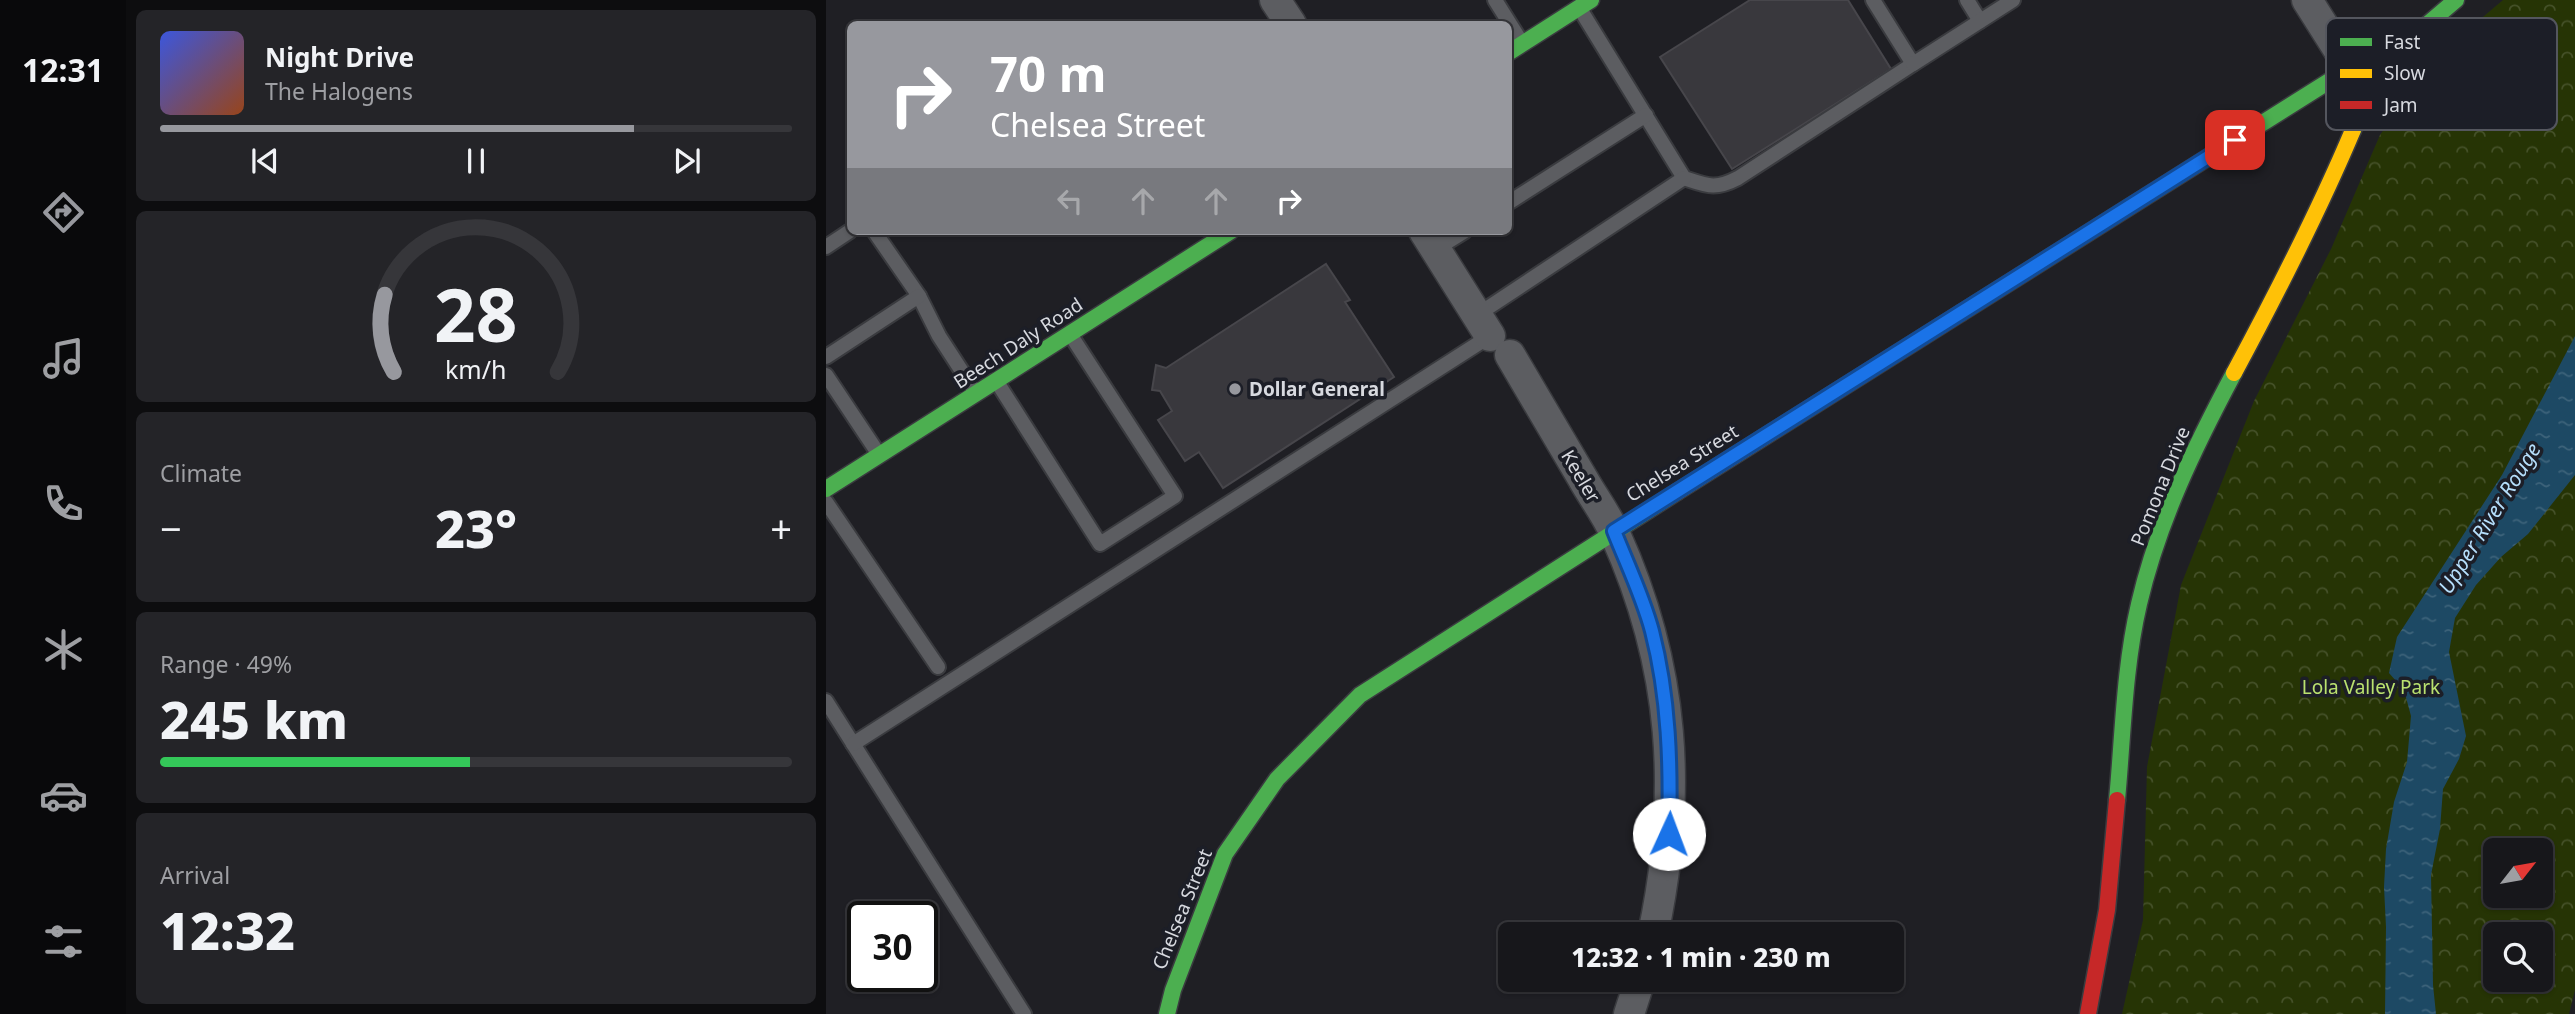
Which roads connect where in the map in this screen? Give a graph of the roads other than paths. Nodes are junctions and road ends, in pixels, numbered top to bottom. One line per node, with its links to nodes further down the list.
1 (1275, 0): 10 (street)
2 (1495, 0): 11 (lane)
3 (1872, 0): 17 (lane)
4 (1967, 0): 12 (lane)
5 (2013, 0): 12 (lane)
6 (2307, 0): 14 (street)
7 (2456, 0): 9 (street, Pomona Drive)
8 (1585, 4): 15 (street); 19 (lane)
9 (2435, 18)
10 (1289, 21)
11 (1508, 21)
12 (1980, 21): 17 (lane)
13 (1512, 27): 15 (lane)
14 (2326, 28)
15 (1523, 44): 16 (street)
16 (1512, 51)
17 (1913, 64): 21 (lane)
18 (2326, 99): 39 (street, Chelsea Street)
19 (1646, 115): 21 (lane); 22 (lane)
20 (2346, 130): 48 (street, Pomona Drive)
21 (1684, 178): 31 (lane)
22 (1512, 200)
23 (847, 233): 28 (lane)
24 (877, 235): 29 (lane)
25 (1225, 235): 30 (street, Beech Daly Road)
26 (1449, 235): 27 (lane)
27 (1430, 240): 31 (street, Keeler)
28 (826, 247)
29 (919, 296): 32 (lane); 35 (lane)
30 (1070, 334): 34 (street, Beech Daly Road); 34 (lane)
31 (1492, 335): 39 (street, Keeler); 42 (lane)
32 (826, 357)
33 (826, 375): 36 (lane)
34 (997, 381): 35 (street, Beech Daly Road)
35 (977, 394): 36 (street, Beech Daly Road)
36 (880, 456): 37 (street, Beech Daly Road)
37 (826, 489)
38 (826, 502): 40 (lane)
39 (1614, 531): 43 (street, Keeler); 46 (street, Chelsea Street)
40 (938, 667)
41 (826, 701): 42 (lane)
42 (853, 744): 45 (lane)
43 (1655, 922)
44 (1636, 992): 47 (street)
45 (1024, 1014)
46 (1167, 1014)
47 (1629, 1014)
48 (2088, 1014)

